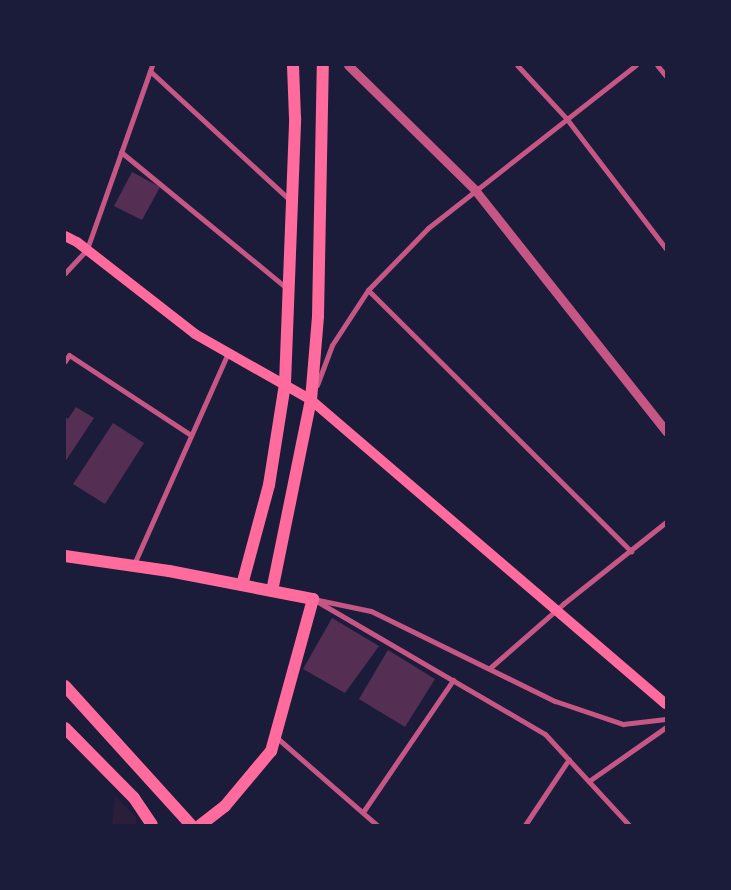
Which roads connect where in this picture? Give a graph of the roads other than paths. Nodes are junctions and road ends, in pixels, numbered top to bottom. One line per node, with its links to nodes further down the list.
1 (293, 65): 12 (main road)
2 (323, 65): 22 (main road)
3 (348, 65): 11 (street)
4 (517, 65): 9 (street)
5 (636, 65): 9 (street)
6 (657, 65): 8 (street)
7 (151, 68): 10 (street); 12 (street)
8 (666, 76)
9 (566, 118): 11 (street); 14 (street)
10 (121, 152): 15 (street); 17 (street)
11 (475, 190): 18 (street); 23 (street)
12 (291, 202): 17 (main road)
13 (65, 236): 15 (main road)
14 (666, 249)
15 (87, 250): 16 (street); 19 (main road)
16 (65, 273)
17 (288, 290): 21 (main road)
18 (368, 290): 22 (street); 26 (street)
19 (228, 352): 21 (main road); 24 (street)
20 (65, 361): 24 (street)
21 (285, 384): 22 (main road); 29 (main road)
22 (311, 400): 30 (main road); 32 (main road)
23 (666, 431)
24 (192, 436): 28 (street)
25 (666, 522): 26 (street)
26 (631, 551): 32 (street)
27 (65, 556): 28 (main road)
28 (133, 566): 29 (main road)
29 (242, 585): 30 (main road)
30 (272, 591): 31 (main road)
31 (313, 599): 33 (street); 34 (street); 40 (main road)
32 (558, 608): 33 (street); 36 (main road)
33 (491, 668): 37 (street)
34 (453, 680): 41 (street); 43 (street)
35 (65, 686): 45 (main road)
36 (666, 704)
37 (666, 719)
38 (666, 727): 42 (street)
39 (65, 728): 44 (main road)
40 (276, 737): 43 (street); 46 (main road)
41 (569, 759): 42 (street); 48 (street)
42 (590, 781): 49 (street)
43 (363, 812): 47 (street)
44 (152, 825)
45 (191, 825)
46 (201, 825)
47 (377, 825)
48 (525, 825)
49 (629, 825)

